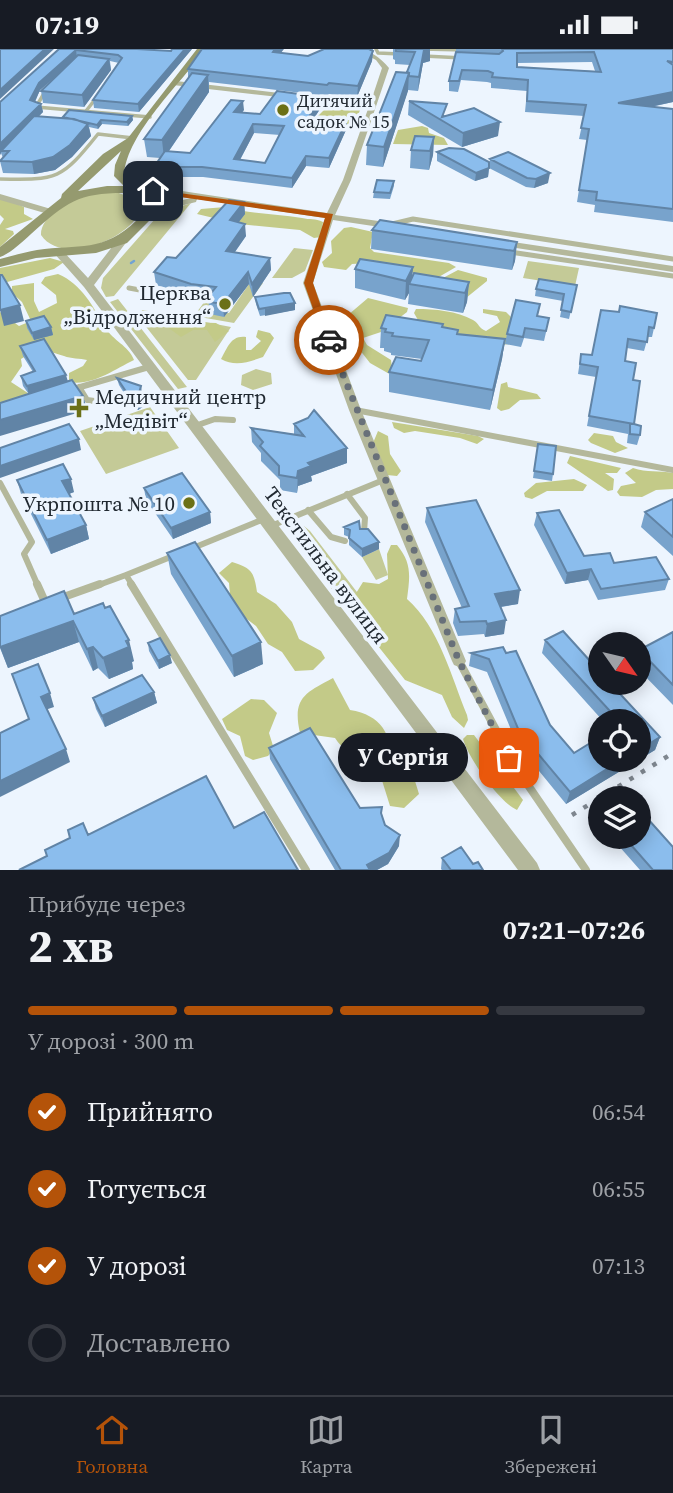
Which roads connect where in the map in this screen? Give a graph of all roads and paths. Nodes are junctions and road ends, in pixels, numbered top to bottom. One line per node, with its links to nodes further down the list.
1 (202, 49): 11 (main road)
2 (360, 49): 14 (street)
3 (376, 49): 8 (lane)
4 (390, 49): 5 (lane)
5 (408, 49)
6 (419, 49): 7 (lane)
7 (475, 51)
8 (409, 55)
9 (422, 56): 10 (lane)
10 (472, 58)
11 (176, 83): 14 (street); 16 (main road)
12 (52, 84): 15 (lane)
13 (101, 92): 15 (lane)
14 (372, 107): 26 (street)
15 (86, 111): 16 (lane)
16 (150, 117): 19 (main road)
17 (89, 129): 18 (lane)
18 (98, 134): 19 (lane); 20 (lane)
19 (133, 138): 21 (main road); 23 (main road)
20 (0, 179)
21 (133, 190): 23 (main road); 24 (street); 27 (main road)
22 (0, 197): 25 (street)
23 (64, 198): 25 (main road)
24 (207, 198): 26 (street); 27 (street)
25 (48, 211): 28 (main road)
26 (330, 216): 29 (street); 46 (street)
27 (146, 218): 31 (main road)
28 (35, 223): 33 (main road); 34 (main road)
29 (386, 225): 30 (lane); 35 (lane); 37 (street)
30 (402, 234)
31 (123, 240): 33 (main road); 39 (street)
32 (500, 250): 38 (lane)
33 (58, 252): 36 (main road); 39 (street, Текстильна вулиця)
34 (0, 253)
35 (673, 259)
36 (0, 263)
37 (673, 269)
38 (673, 276)
39 (88, 285): 42 (street, Текстильна вулиця)
40 (129, 288): 41 (lane)
41 (188, 299)
42 (149, 367): 43 (lane); 48 (street, Текстильна вулиця)
43 (79, 387): 44 (lane); 45 (lane)
44 (66, 391)
45 (109, 403)
46 (355, 410): 49 (lane); 50 (street)
47 (233, 420): 48 (lane)
48 (194, 426): 54 (street, Текстильна вулиця)
49 (673, 470)
50 (386, 479): 52 (lane); 60 (street)
51 (0, 483): 58 (lane)
52 (347, 494): 53 (lane); 55 (lane)
53 (308, 510): 54 (lane); 56 (lane)
54 (268, 522): 57 (lane); 62 (street, Текстильна вулиця)
55 (364, 532)
56 (345, 541)
57 (126, 575): 58 (lane); 61 (lane)
58 (46, 604): 59 (lane)
59 (34, 608)
60 (459, 661): 63 (lane)
61 (306, 870)
62 (530, 870)
63 (586, 870)

